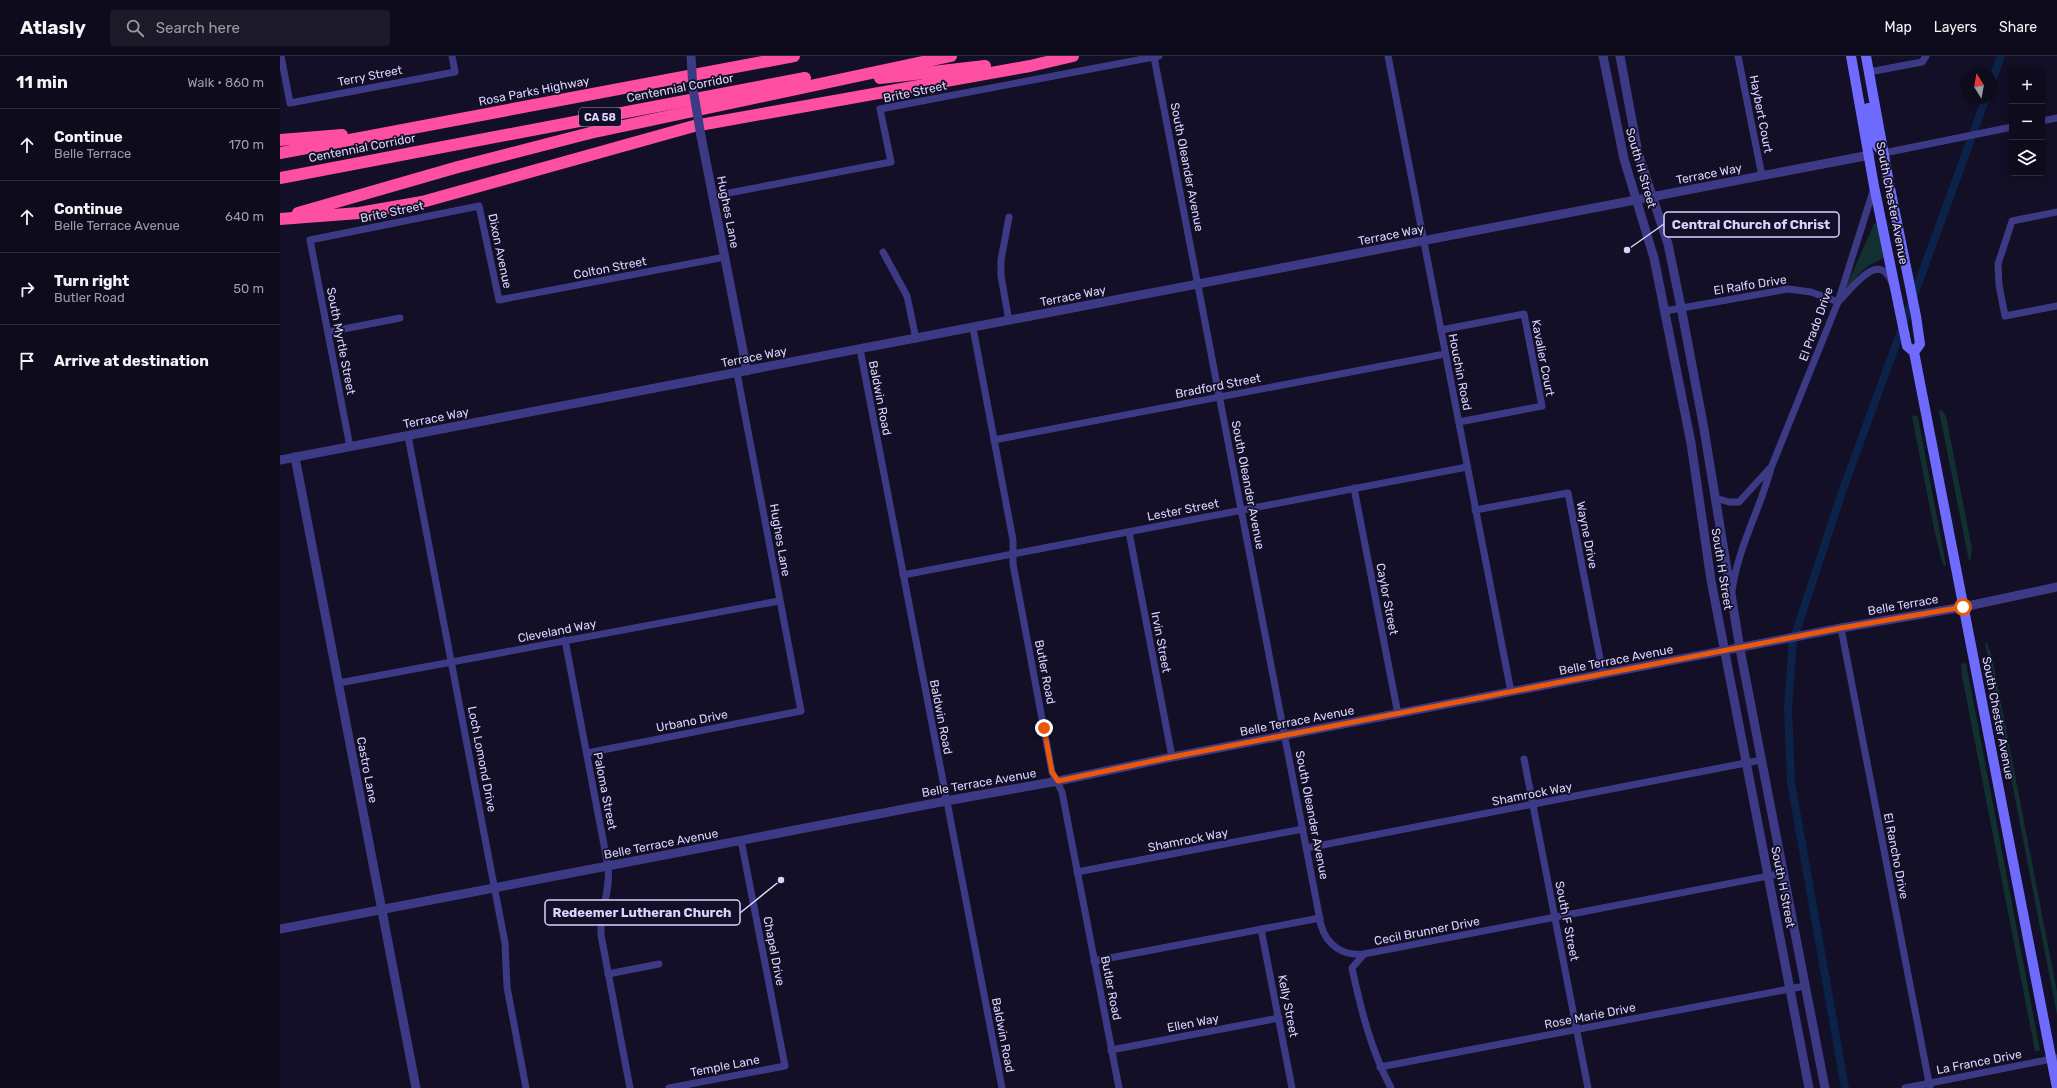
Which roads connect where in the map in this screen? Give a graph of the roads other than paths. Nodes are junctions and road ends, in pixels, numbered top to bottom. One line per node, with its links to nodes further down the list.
1 (281, 56): 2 (street, Terry Street)
2 (452, 56)
3 (691, 56): 32 (street, Hughes Lane, bridge)
4 (794, 56): 24 (highway, Rosa Parks Highway / CA 58)
5 (921, 56): 30 (highway, Centennial Corridor / CA 58)
6 (951, 56): 20 (highway)
7 (1063, 56): 20 (highway)
8 (1073, 56): 38 (highway)
9 (1157, 56): 32 (street, Brite Street); 44 (street, South Oleander Avenue)
10 (1388, 56): 41 (street, Houchin Road)
11 (1603, 56): 34 (street, South H Street)
12 (1620, 56): 33 (street, South H Street)
13 (1738, 56): 29 (street, Haybert Court)
14 (1851, 56): 19 (main road, South Chester Avenue)
15 (1857, 56): 18 (main road)
16 (1866, 56): 18 (main road, South Chester Avenue)
17 (1926, 56): 18 (street)
18 (1869, 72): 27 (main road, South Chester Avenue)
19 (1855, 77): 27 (main road); 28 (main road, South Chester Avenue)
20 (835, 80): 38 (highway)
21 (2057, 118): 22 (street)
22 (2045, 120)
23 (2009, 128): 27 (street)
24 (405, 130): 25 (highway); 26 (highway, Rosa Parks Highway / CA 58)
25 (280, 140)
26 (280, 153)
27 (1884, 153): 39 (main road, South Chester Avenue)
28 (1870, 156): 29 (street, Terrace Way); 31 (main road, South Chester Avenue); 39 (main road)
29 (1762, 176): 33 (street, Terrace Way)
30 (280, 178)
31 (1874, 186): 45 (main road, South Chester Avenue); 47 (street, El Prado Drive)
32 (713, 196): 43 (street, Hughes Lane)
33 (1652, 197): 34 (street, Terrace Way); 49 (street, South H Street)
34 (1637, 200): 41 (street, Terrace Way); 50 (street, South H Street)
35 (479, 206): 40 (street, Brite Street); 46 (street, Dixon Avenue)
36 (2057, 212): 48 (street)
37 (1009, 217): 52 (street)
38 (280, 218)
39 (1900, 238): 58 (main road, South Chester Avenue)
40 (310, 240): 55 (street, South Myrtle Street)
41 (1424, 241): 44 (street, Terrace Way); 54 (street, Houchin Road)
42 (883, 252): 56 (street)
43 (725, 257): 46 (street, Colton Street); 60 (street, Hughes Lane)
44 (1198, 284): 52 (street, Terrace Way); 62 (street, South Oleander Avenue)
45 (1897, 294): 47 (street); 58 (main road, South Chester Avenue)
46 (499, 300)
47 (1838, 302): 49 (street, El Ralfo Drive); 70 (street, El Prado Drive)
48 (2057, 306)
49 (1681, 308): 50 (street, El Ralfo Drive); 72 (street, South H Street)
50 (1664, 311): 86 (street, South H Street)
51 (400, 318): 55 (street)
52 (1009, 321): 53 (street, Terrace Way)
53 (973, 328): 56 (street, Terrace Way); 65 (street, Butler Road)
54 (1441, 330): 59 (street, Houchin Road); 63 (street, Kavalier Court)
55 (328, 332): 66 (street, South Myrtle Street)
56 (916, 338): 57 (street, Terrace Way)
57 (860, 349): 60 (street, Terrace Way); 77 (street, Baldwin Road)
58 (1914, 352): 81 (main road, South Chester Avenue)
59 (1445, 354): 62 (street, Bradford Street); 63 (street, Houchin Road)
60 (747, 371): 61 (street, Terrace Way)
61 (737, 373): 64 (street, Terrace Way); 80 (street, Hughes Lane)
62 (1220, 397): 65 (street, Bradford Street); 73 (street, South Oleander Avenue)
63 (1458, 422): 69 (street, Houchin Road)
64 (408, 436): 66 (street, Terrace Way); 87 (street, Loch Lomond Drive)
65 (994, 440): 76 (street, Butler Road)
66 (350, 447): 67 (street, Terrace Way)
67 (295, 457): 68 (street, Terrace Way); 89 (street, Castro Lane)
68 (280, 460)
69 (1467, 467): 71 (street, Lester Street); 74 (street, Houchin Road)
70 (1771, 468): 72 (street, El Prado Drive); 79 (street, El Prado Drive)
71 (1354, 488): 73 (street, Lester Street); 92 (street, Caylor Street)
72 (1715, 498): 79 (street, South H Street)
73 (1242, 510): 75 (street, Lester Street); 93 (street, South Oleander Avenue)
74 (1476, 510): 88 (street, Wayne Drive); 90 (street, Houchin Road)
75 (1129, 532): 76 (street, Lester Street); 95 (street, Irvin Street)
76 (1013, 554): 77 (street, Lester Street); 99 (street, Butler Road)
77 (903, 575): 100 (street, Baldwin Road)
78 (2057, 587): 81 (street, Belle Terrace)
79 (1731, 599): 85 (street, South H Street)
80 (779, 601): 83 (street, Cleveland Way); 91 (street, Hughes Lane)
81 (1963, 607): 82 (street, Belle Terrace); 124 (main road, South Chester Avenue)
82 (1841, 628): 84 (street, Belle Terrace); 127 (street, El Rancho Drive)
83 (566, 640): 87 (street, Cleveland Way); 94 (street, Paloma Street)
84 (1777, 641): 85 (street, Belle Terrace Avenue)
85 (1740, 649): 86 (street, Belle Terrace Avenue); 97 (street, South H Street)
86 (1724, 652): 88 (street, Belle Terrace Avenue); 98 (street, South H Street)
87 (452, 662): 89 (street, Cleveland Way); 109 (street, Loch Lomond Drive)
88 (1603, 674): 90 (street, Belle Terrace Avenue)
89 (338, 683): 110 (street, Castro Lane)
90 (1511, 692): 92 (street, Belle Terrace Avenue)
91 (801, 711): 94 (street, Urbano Drive)
92 (1398, 714): 93 (street, Belle Terrace Avenue)
93 (1285, 736): 95 (street, Belle Terrace Avenue); 102 (street, South Oleander Avenue)
94 (587, 753): 105 (street, Paloma Street)
95 (1172, 757): 99 (street, Belle Terrace Avenue)
96 (1524, 759): 101 (street, South F Street)
97 (1761, 760): 98 (street, Shamrock Way); 107 (street, South H Street)
98 (1747, 764): 101 (street, Shamrock Way); 108 (street, South H Street)
99 (1058, 781): 100 (street, Belle Terrace Avenue); 106 (street, Butler Road)
100 (946, 801): 103 (street, Belle Terrace Avenue); 132 (street, Baldwin Road)
101 (1533, 805): 104 (street, Shamrock Way); 111 (street, South F Street)
102 (1303, 829): 104 (street, South Oleander Avenue); 106 (street, Shamrock Way)
103 (741, 840): 105 (street, Belle Terrace Avenue); 125 (street, Chapel Drive)
104 (1307, 848): 112 (street, South Oleander Avenue)
105 (608, 866): 109 (street, Belle Terrace Avenue); 118 (street, Paloma Street)
106 (1077, 872): 116 (street, Butler Road)
107 (1784, 873): 108 (street, Cecil Brunner Drive); 119 (street, South H Street)
108 (1768, 876): 111 (street, Cecil Brunner Drive); 120 (street, South H Street)
109 (495, 888): 110 (street, Belle Terrace Avenue); 129 (street, Loch Lomond Drive)
110 (382, 909): 113 (street, Belle Terrace Avenue); 128 (street, Castro Lane)
111 (1555, 917): 115 (street, Cecil Brunner Drive); 122 (street, South F Street)
112 (1320, 918): 114 (street); 115 (street, Cecil Brunner Drive)
113 (280, 929)
114 (1261, 929): 116 (street); 121 (street, Kelly Street)
115 (1364, 954): 126 (street)
116 (1094, 961): 123 (street, Butler Road)
117 (659, 964): 118 (street)
118 (608, 974): 130 (street, Paloma Street)
119 (1805, 986): 120 (street, Rose Marie Drive); 138 (street, South H Street)
120 (1791, 989): 122 (street, Rose Marie Drive); 137 (street, South H Street)
121 (1278, 1018): 123 (street, Ellen Way); 134 (street, Kelly Street)
122 (1576, 1030): 126 (street, Rose Marie Drive); 136 (street, South F Street)
123 (1111, 1050): 133 (street, Butler Road)
124 (2054, 1059): 127 (street, La France Drive); 140 (main road, South Chester Avenue)
125 (785, 1066): 131 (street, Temple Lane)
126 (1380, 1067): 135 (street)
127 (1929, 1086): 139 (street, La France Drive)
128 (416, 1088)
129 (526, 1088)
130 (630, 1088)
131 (670, 1088)
132 (1002, 1088)
133 (1119, 1088)
134 (1292, 1088)
135 (1391, 1088)
136 (1588, 1088)
137 (1809, 1088)
138 (1825, 1088)
139 (1905, 1088)
140 (2057, 1088)

